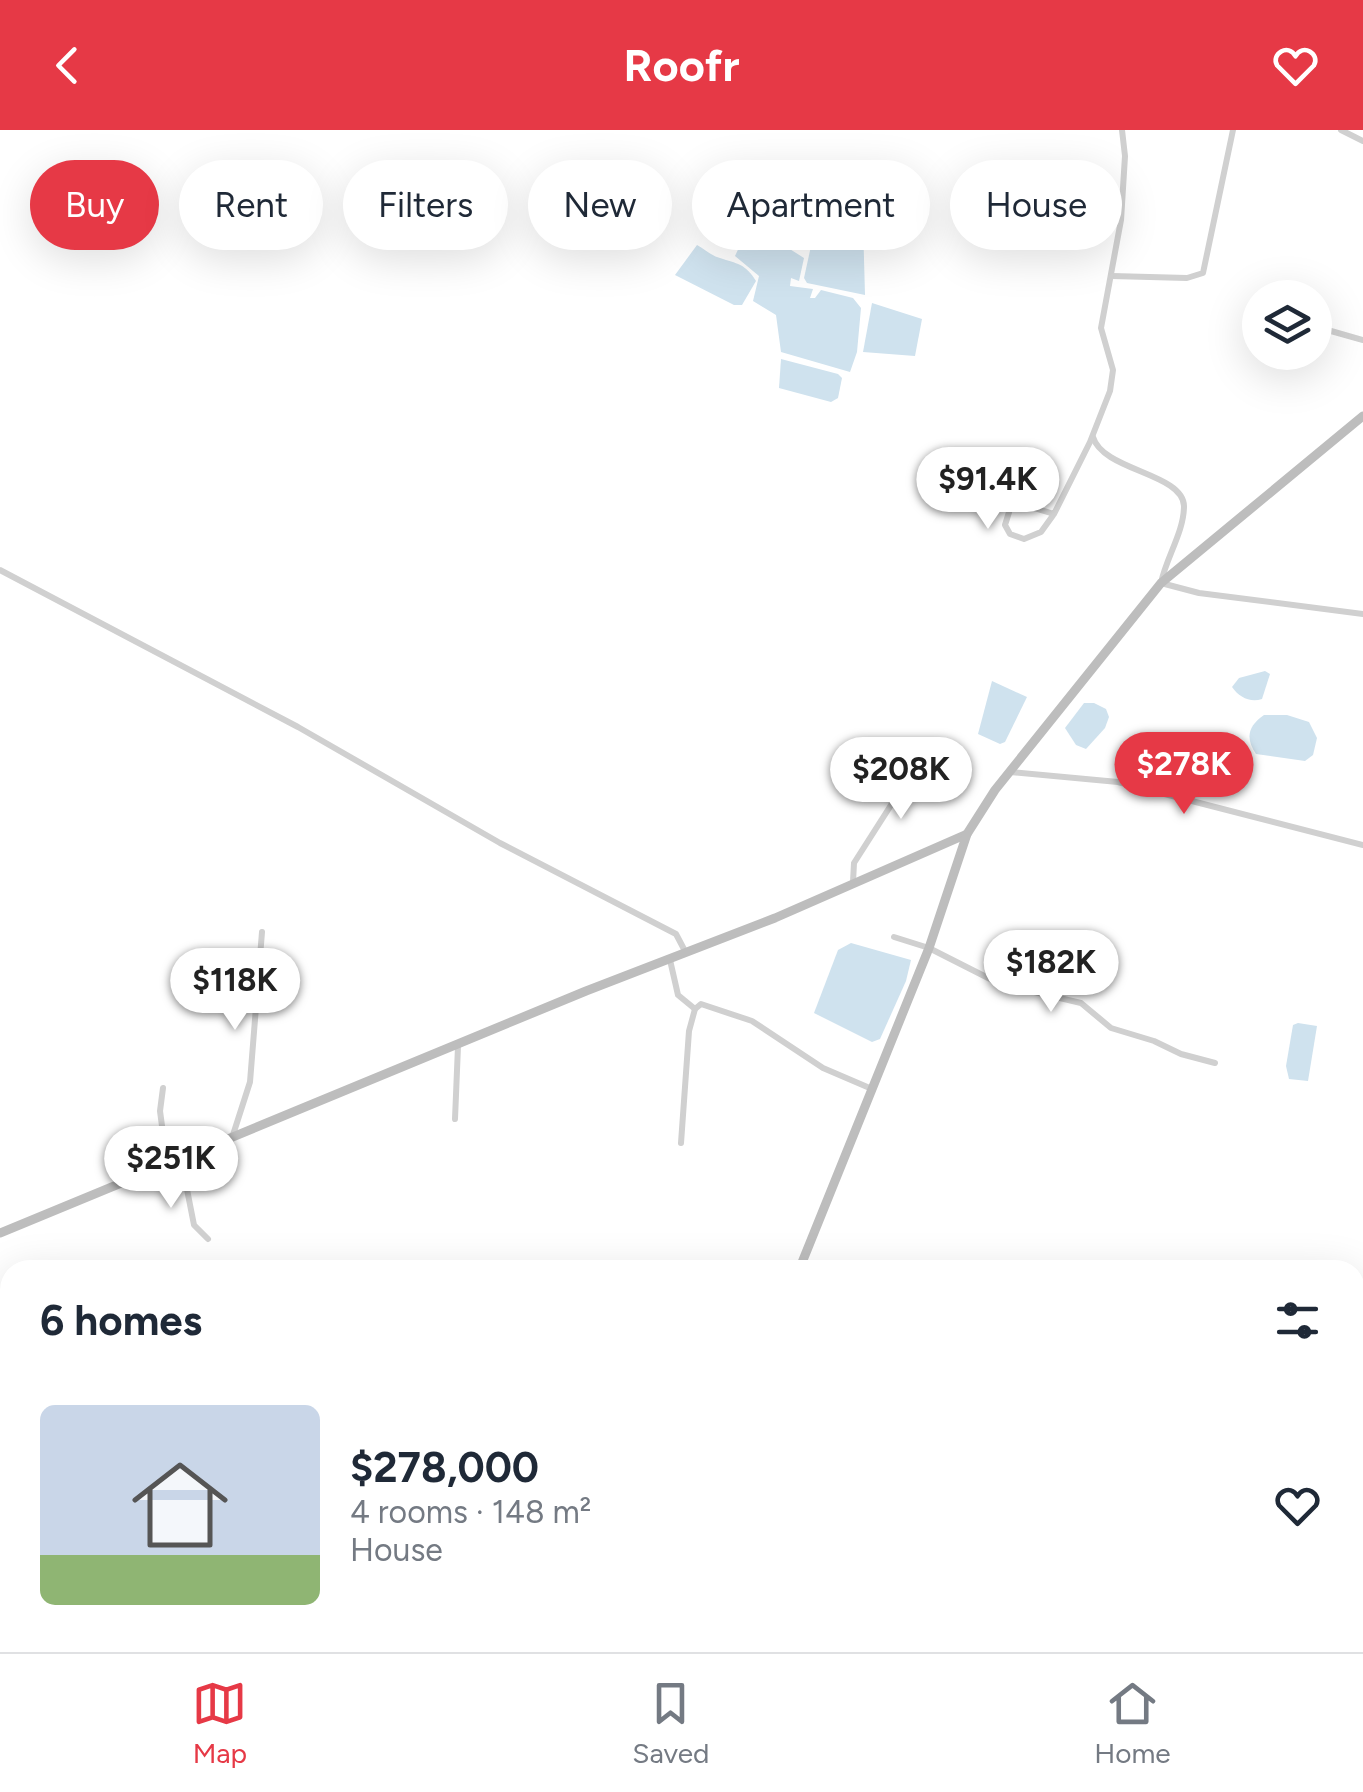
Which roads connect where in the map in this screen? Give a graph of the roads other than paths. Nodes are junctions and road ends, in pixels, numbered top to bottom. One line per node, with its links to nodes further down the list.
1 (1122, 130): 5 (street)
2 (1233, 130): 5 (street)
3 (1341, 130): 4 (street)
4 (1363, 141)
5 (1112, 276): 9 (street)
6 (1332, 331): 7 (street)
7 (1363, 340)
8 (1363, 416): 12 (main road)
9 (1093, 436): 10 (street); 12 (street)
10 (1054, 514): 10 (street)
11 (0, 570): 22 (street)
12 (1161, 583): 13 (street); 15 (main road)
13 (1363, 614)
14 (923, 755): 18 (street)
15 (1008, 772): 16 (main road); 17 (street)
16 (967, 834): 18 (main road); 21 (main road)
17 (1363, 844)
18 (853, 882): 22 (main road)
19 (262, 932): 30 (street)
20 (894, 936): 21 (street)
21 (928, 948): 26 (street); 28 (main road)
22 (686, 952): 23 (main road)
23 (670, 960): 24 (street); 25 (main road)
24 (694, 1009): 28 (street); 31 (street)
25 (458, 1046): 29 (street); 30 (main road)
26 (1215, 1062)
27 (164, 1088): 33 (street)
28 (872, 1089): 36 (main road)
29 (455, 1119)
30 (232, 1138): 32 (main road)
31 (681, 1144)
32 (181, 1159): 33 (main road); 35 (street)
33 (168, 1164): 34 (main road)
34 (0, 1233)
35 (208, 1239)
36 (802, 1260)

